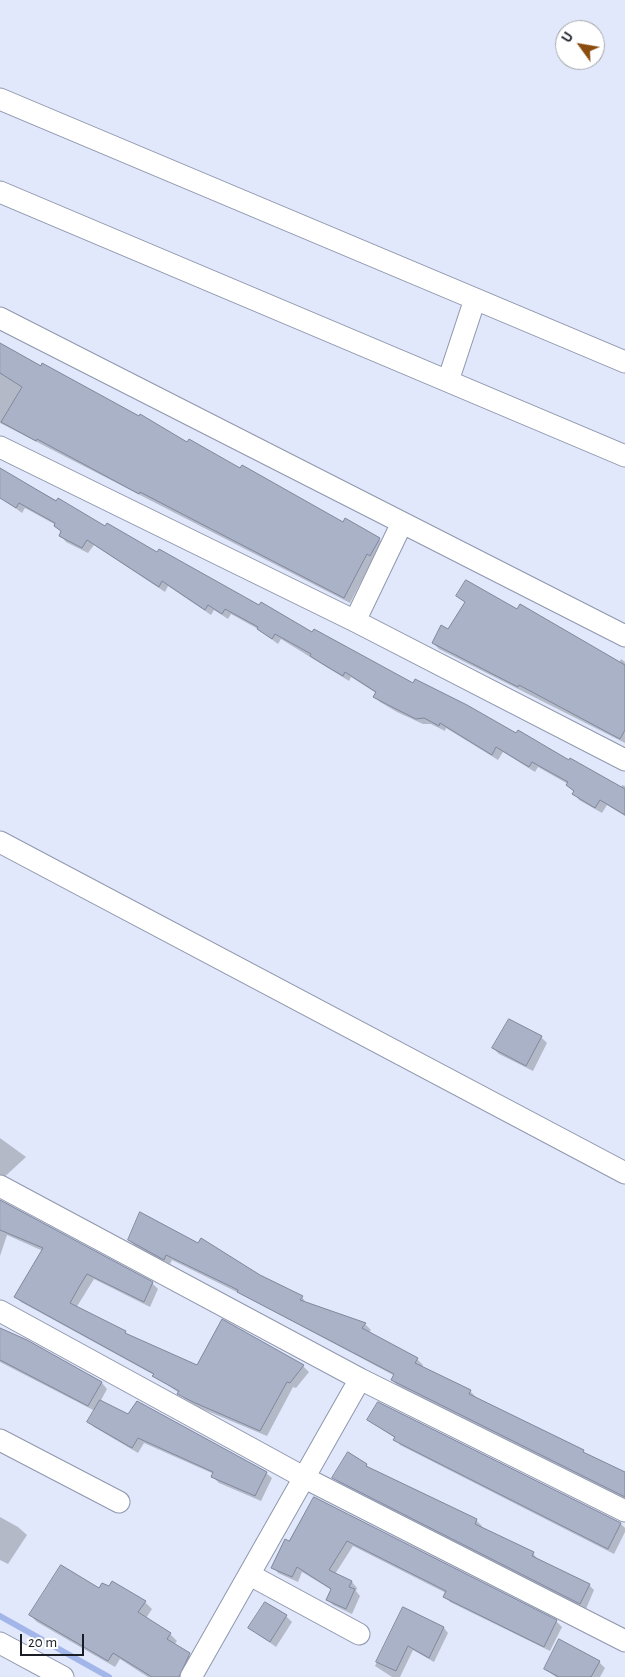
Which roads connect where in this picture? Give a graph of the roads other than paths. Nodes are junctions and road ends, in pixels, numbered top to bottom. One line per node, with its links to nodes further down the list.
1 (0, 99): 3 (street)
2 (0, 192): 6 (street)
3 (475, 299): 5 (street); 6 (street)
4 (0, 318): 9 (street)
5 (625, 362)
6 (448, 381): 8 (street)
7 (0, 446): 10 (street)
8 (625, 456)
9 (402, 523): 10 (street); 11 (street)
10 (355, 621): 12 (street)
11 (625, 636)
12 (625, 760)
13 (0, 842): 14 (street)
14 (625, 1173)
15 (0, 1186): 17 (street)
16 (0, 1311): 19 (street)
17 (360, 1379): 19 (street); 21 (street)
18 (0, 1440): 20 (street)
19 (305, 1478): 22 (street); 24 (street)
20 (119, 1502)
21 (625, 1511)
22 (250, 1574): 23 (street); 27 (street)
23 (359, 1634)
24 (625, 1641)
25 (0, 1643): 26 (street)
26 (63, 1677)
27 (191, 1677)

